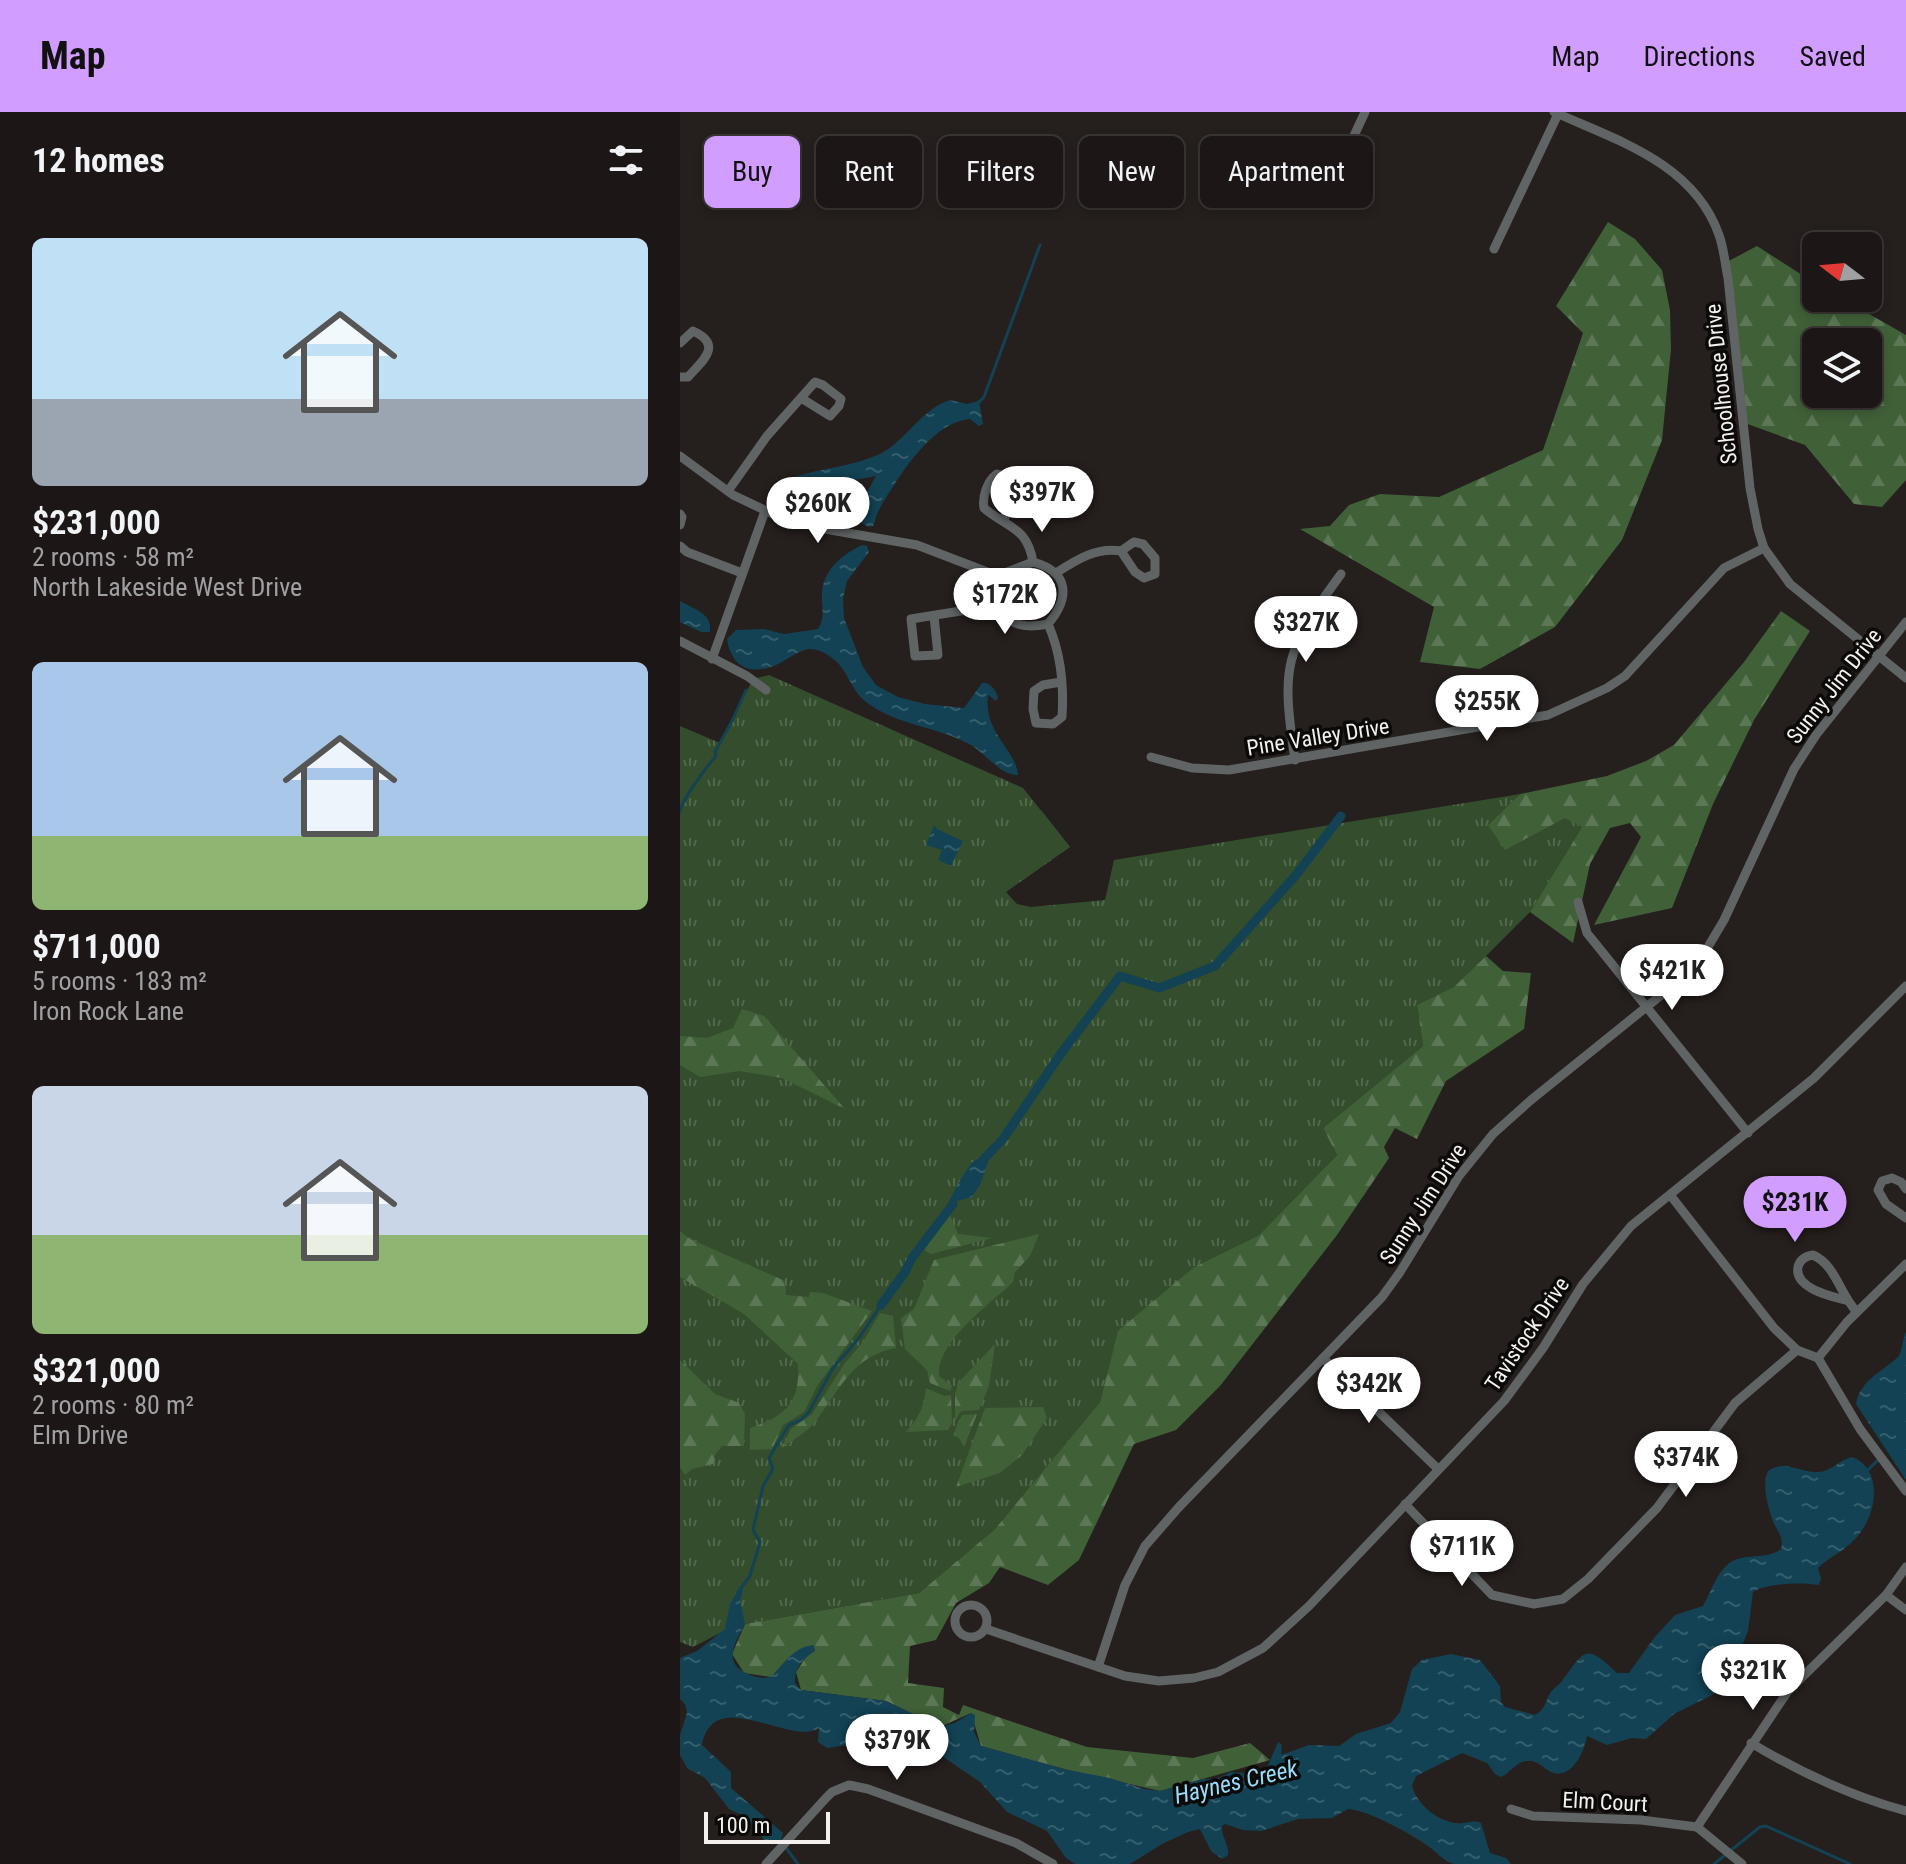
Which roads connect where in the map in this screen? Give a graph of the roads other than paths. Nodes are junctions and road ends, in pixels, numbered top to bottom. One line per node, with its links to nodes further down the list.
1 (1365, 112): 3 (street)
2 (1556, 113): 4 (street); 15 (street, Schoolhouse Drive)
3 (1354, 136)
4 (1494, 249)
5 (680, 343): 6 (street)
6 (680, 377)
7 (801, 398): 9 (street)
8 (680, 456): 9 (street)
9 (728, 491): 10 (street)
10 (765, 511): 18 (street); 21 (street)
11 (680, 514): 13 (street)
12 (1004, 520): 12 (street); 17 (street)
13 (680, 525)
14 (680, 546): 18 (street)
15 (1764, 548): 27 (street, Schoolhouse Drive); 33 (street, Pine Valley Drive)
16 (1121, 551): 19 (street)
17 (1033, 562): 19 (street); 21 (street)
18 (742, 573): 28 (street)
19 (1056, 573): 25 (street)
20 (1341, 574): 33 (street)
21 (994, 577): 22 (street)
22 (1001, 597): 23 (street); 25 (street)
23 (934, 616): 23 (street)
24 (1906, 622): 27 (street, Sunny Jim Drive)
25 (1048, 624): 30 (street)
26 (680, 641): 28 (street)
27 (1880, 658): 29 (street, Schoolhouse Drive); 36 (street, Sunny Jim Drive)
28 (712, 659): 31 (street)
29 (1906, 678)
30 (1061, 682): 30 (street)
31 (766, 690)
32 (1151, 757): 33 (street, Pine Valley Drive)
33 (1295, 760)
34 (1578, 902): 36 (street)
35 (1906, 986): 37 (street, Tavistock Drive)
36 (1648, 1008): 37 (street); 45 (street, Sunny Jim Drive)
37 (1748, 1133): 39 (street, Tavistock Drive)
38 (1906, 1189): 40 (street)
39 (1671, 1196): 44 (street); 47 (street, Tavistock Drive)
40 (1906, 1218)
41 (1906, 1264): 43 (street)
42 (1845, 1300): 42 (street); 43 (street)
43 (1857, 1312): 46 (street)
44 (1797, 1350): 46 (street); 49 (street)
45 (1323, 1358): 47 (street); 54 (street, Sunny Jim Drive)
46 (1818, 1358): 48 (street)
47 (1438, 1469): 49 (street, Tavistock Drive)
48 (1906, 1491)
49 (1405, 1504): 54 (street, Tavistock Drive)
50 (1906, 1567): 51 (street)
51 (1886, 1595): 52 (street); 55 (street)
52 (1906, 1610)
53 (986, 1629): 54 (street, Tavistock Drive)
54 (1098, 1667)
55 (1751, 1743): 57 (street); 58 (street)
56 (1511, 1809): 58 (street, Elm Court)
57 (1906, 1811)
58 (1697, 1827): 61 (street)
59 (766, 1864): 60 (street)
60 (1053, 1864)
61 (1742, 1864)

